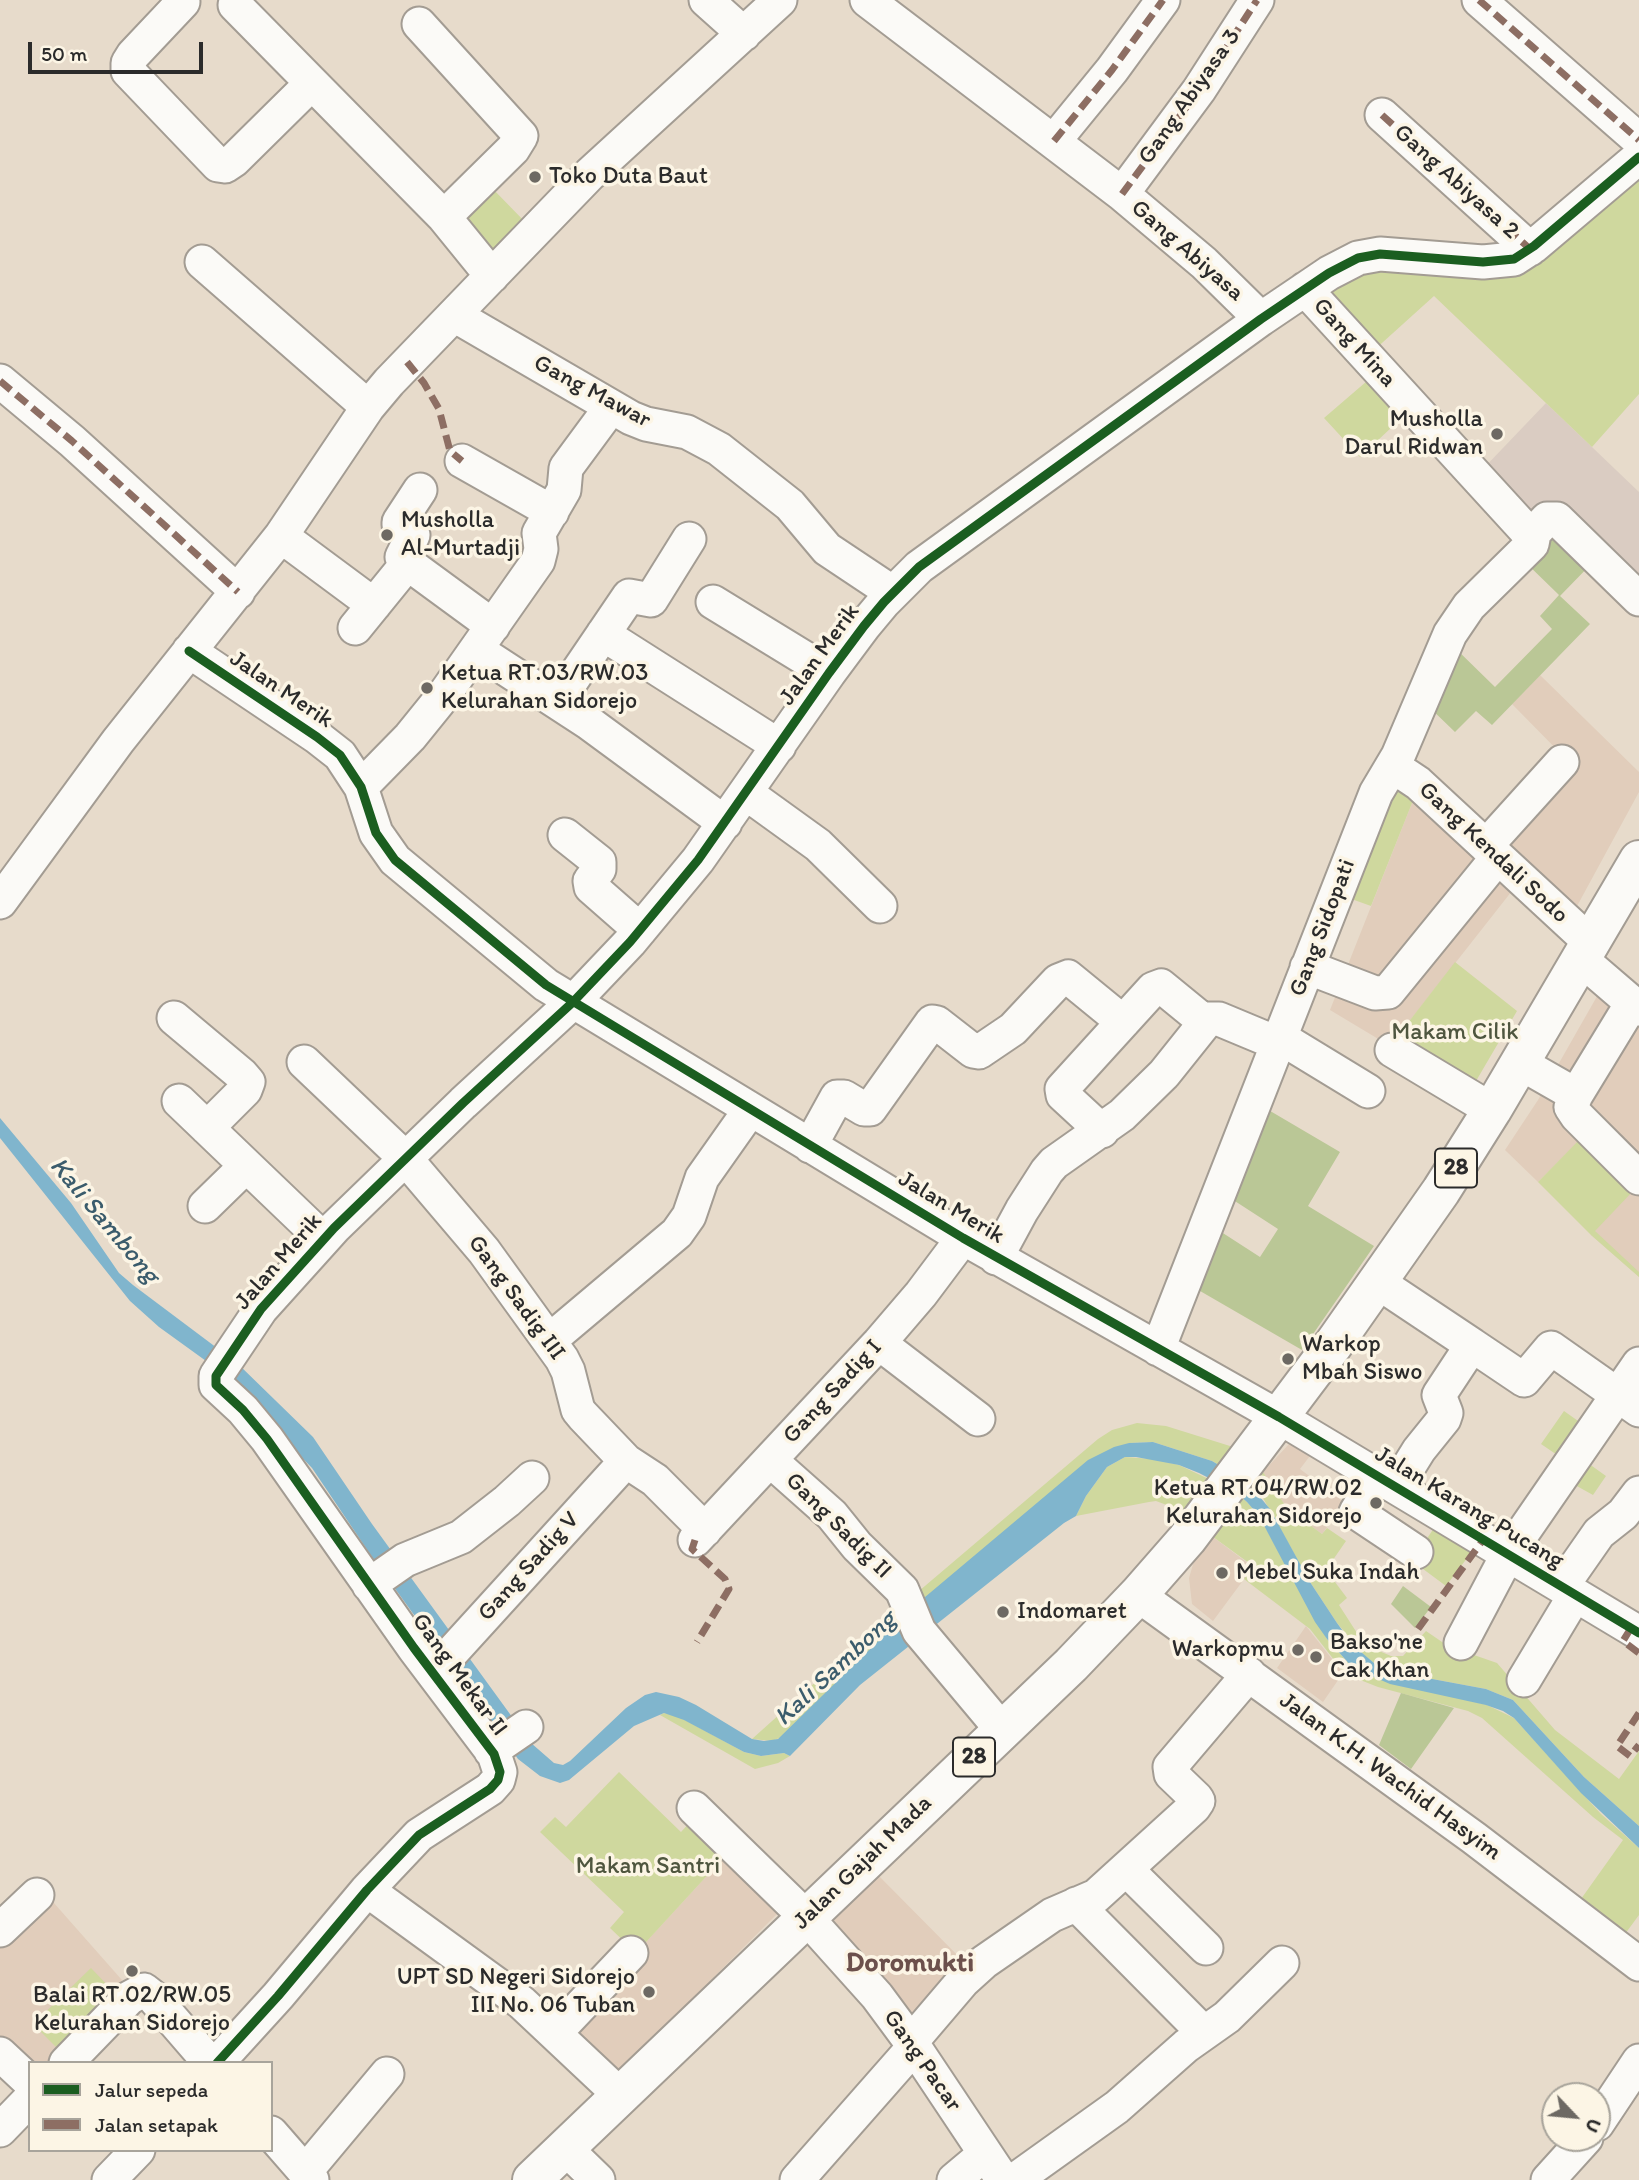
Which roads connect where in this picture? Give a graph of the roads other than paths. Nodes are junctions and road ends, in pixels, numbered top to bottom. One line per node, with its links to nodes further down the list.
1 (706, 0): 10 (street)
2 (780, 0): 10 (street)
3 (867, 0): 14 (street, Gang Abiyasa)
4 (1163, 0): 14 (street)
5 (1257, 0): 16 (street, Gang Abiyasa 3)
6 (1479, 0): 13 (street)
7 (183, 2): 11 (street)
8 (235, 5): 11 (street)
9 (419, 24): 17 (street)
10 (744, 34): 20 (street)
11 (312, 83): 17 (street)
12 (1382, 115): 18 (street, Gang Abiyasa 2)
13 (1639, 140)
14 (1054, 141): 16 (street, Gang Abiyasa)
15 (1639, 157): 18 (street, Gang Abiyasa)
16 (1122, 194): 23 (street, Gang Abiyasa)
17 (444, 218): 20 (street)
18 (1530, 249): 21 (street, Gang Abiyasa)
19 (202, 262): 25 (street)
20 (492, 276): 22 (street)
21 (1304, 289): 23 (street, Gang Abiyasa); 31 (street, Gang Mina)
22 (454, 315): 25 (street); 26 (street, Gang Mawar)
23 (1261, 319): 35 (street, Jalan Merik)
24 (0, 381): 34 (street)
25 (368, 407): 30 (street)
26 (611, 407): 29 (street); 35 (street, Gang Mawar)
27 (462, 461): 29 (street)
28 (421, 490): 33 (street)
29 (552, 512): 39 (street)
30 (281, 536): 33 (street); 34 (street)
31 (1531, 536): 36 (street); 45 (street, Gang Sidopati)
32 (689, 538): 38 (street)
33 (407, 564): 39 (street)
34 (238, 592): 40 (street)
35 (893, 593): 41 (street, Jalan Merik)
36 (1639, 599)
37 (713, 602): 41 (street)
38 (603, 634): 42 (street); 43 (street)
39 (485, 638): 42 (street); 46 (street)
40 (189, 651): 46 (street, Jalan Merik); 52 (street)
41 (829, 673): 43 (street, Jalan Merik)
42 (557, 702): 48 (street)
43 (779, 746): 47 (street, Jalan Merik)
44 (1562, 762): 50 (street)
45 (1391, 769): 50 (street, Gang Kendali Sodo); 56 (street, Gang Sidopati)
46 (361, 787): 57 (street, Jalan Merik)
47 (746, 793): 48 (street, Jalan Merik); 53 (street)
48 (725, 823): 54 (street, Jalan Merik)
49 (565, 835): 54 (street)
50 (1492, 852): 55 (street, Gang Kendali Sodo); 56 (street)
51 (1639, 860): 55 (highway, 28)
52 (0, 902)
53 (880, 906)
54 (640, 930): 57 (street, Jalan Merik)
55 (1587, 952): 58 (street, Gang Kendali Sodo); 65 (highway, 28)
56 (1307, 967): 62 (street, Gang Sidopati)
57 (573, 1002): 69 (street, Jalan Merik); 74 (street, Jalan Merik)
58 (1632, 1011): 67 (street)
59 (174, 1018): 71 (street)
60 (1123, 1021): 61 (street); 72 (street); 73 (street)
61 (1205, 1023): 62 (street); 72 (street)
62 (1280, 1041): 66 (street); 85 (street, Gang Sidopati)
63 (1392, 1050): 70 (street)
64 (304, 1062): 74 (street, Gang Sadig III)
65 (1520, 1063): 67 (street); 70 (highway, 28)
66 (1368, 1091)
67 (1576, 1095): 76 (street)
68 (179, 1101): 71 (street)
69 (750, 1110): 73 (street, Jalan Merik); 82 (street)
70 (1492, 1110): 81 (highway, 28)
71 (207, 1128): 75 (street)
72 (1102, 1131): 80 (street)
73 (810, 1146): 78 (street, Jalan Merik)
74 (405, 1158): 79 (street, Jalan Merik); 82 (street, Gang Sadig III)
75 (246, 1166): 77 (street); 79 (street)
76 (1639, 1178)
77 (205, 1206)
78 (963, 1238): 80 (street, Jalan Merik); 83 (street, Gang Sadig I)
79 (323, 1239): 86 (street, Jalan Merik)
80 (996, 1258): 85 (street, Jalan Merik)
81 (1378, 1283): 84 (street); 89 (highway, 28)
82 (550, 1340): 92 (street, Gang Sadig III)
83 (879, 1343): 90 (street); 91 (street, Gang Sadig I)
84 (1472, 1345): 88 (street); 94 (street)
85 (1158, 1349): 89 (street, Jalan Merik)
86 (225, 1363): 99 (street, Gang Mekar II)
87 (1639, 1364): 88 (street)
88 (1628, 1402): 98 (street)
89 (1279, 1417): 94 (street, Jalan Karang Pucang); 101 (highway, Jalan Gajah Mada / 28)
90 (978, 1419)
91 (770, 1460): 96 (street, Gang Sadig I); 107 (street, Gang Sadig II)
92 (626, 1461): 96 (street, Gang Sadig III); 104 (street, Gang Sadig V)
93 (532, 1478): 99 (street)
94 (1387, 1482): 97 (street); 98 (street, Jalan Karang Pucang)
95 (1639, 1493): 100 (street)
96 (700, 1535)
97 (1416, 1552)
98 (1508, 1554): 100 (street, Jalan Karang Pucang); 103 (street)
99 (385, 1574): 104 (street, Gang Mekar II)
100 (1568, 1591): 102 (street, Jalan Karang Pucang); 106 (street)
101 (1138, 1595): 105 (street, Jalan K.H. Wachid Hasyim); 107 (highway, Jalan Gajah Mada / 28)
102 (1639, 1633)
103 (1461, 1643)
104 (446, 1658): 110 (street, Gang Mekar II)
105 (1249, 1674): 109 (street); 118 (street, Jalan K.H. Wachid Hasyim)
106 (1524, 1681)
107 (1002, 1730): 113 (highway, Jalan Gajah Mada / 28)
108 (694, 1808): 113 (street, Gang Pacar)
109 (1126, 1869): 112 (street); 115 (street)
110 (367, 1890): 119 (street); 125 (street, Gang Mekar II)
111 (37, 1895): 114 (street)
112 (1076, 1904): 120 (street); 121 (street)
113 (807, 1917): 121 (street, Gang Pacar); 129 (highway, Jalan Gajah Mada / 28)
114 (0, 1930)
115 (1206, 1948)
116 (631, 1953): 119 (street)
117 (1282, 1963): 120 (street)
118 (1639, 1964)
119 (555, 2033): 129 (street)
120 (1204, 2034): 142 (street)
121 (913, 2045): 136 (street, Gang Pacar); 140 (street)
122 (0, 2054): 128 (street)
123 (68, 2061): 124 (street)
124 (208, 2061)
125 (219, 2061)
126 (1639, 2061): 131 (street)
127 (387, 2074): 137 (street)
128 (28, 2080)
129 (621, 2096): 134 (highway, Jalan Gajah Mada / 28)
130 (28, 2101): 132 (street)
131 (1611, 2103)
132 (0, 2130)
133 (273, 2135): 137 (street)
134 (565, 2148): 138 (highway, Jalan Gajah Mada / 28); 139 (street)
135 (1573, 2152): 143 (street)
136 (994, 2167): 141 (street)
137 (309, 2176)
138 (532, 2180)
139 (598, 2180)
140 (797, 2180)
141 (954, 2180)
142 (1014, 2180)
143 (1548, 2180)

